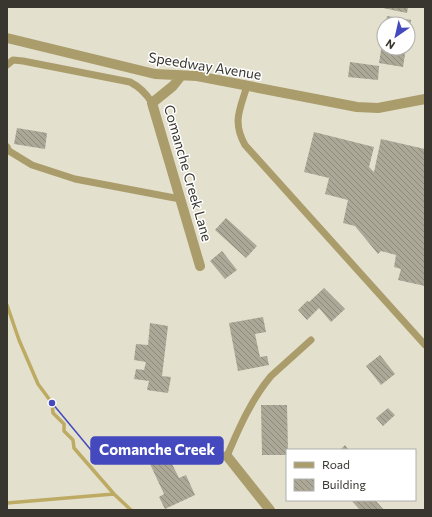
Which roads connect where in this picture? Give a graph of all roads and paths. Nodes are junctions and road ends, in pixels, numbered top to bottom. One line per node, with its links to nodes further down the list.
1 (7, 38): 3 (street, Speedway Avenue)
2 (7, 64): 6 (lane)
3 (181, 76): 4 (street, Speedway Avenue); 6 (street, Comanche Creek Lane)
4 (246, 86): 5 (street, Speedway Avenue); 11 (lane)
5 (425, 99)
6 (152, 103): 8 (street, Comanche Creek Lane)
7 (7, 148): 8 (lane)
8 (180, 199): 9 (street, Comanche Creek Lane)
9 (200, 266)
10 (311, 340): 12 (lane)
11 (425, 345)
12 (227, 456): 13 (street)
13 (270, 510)

